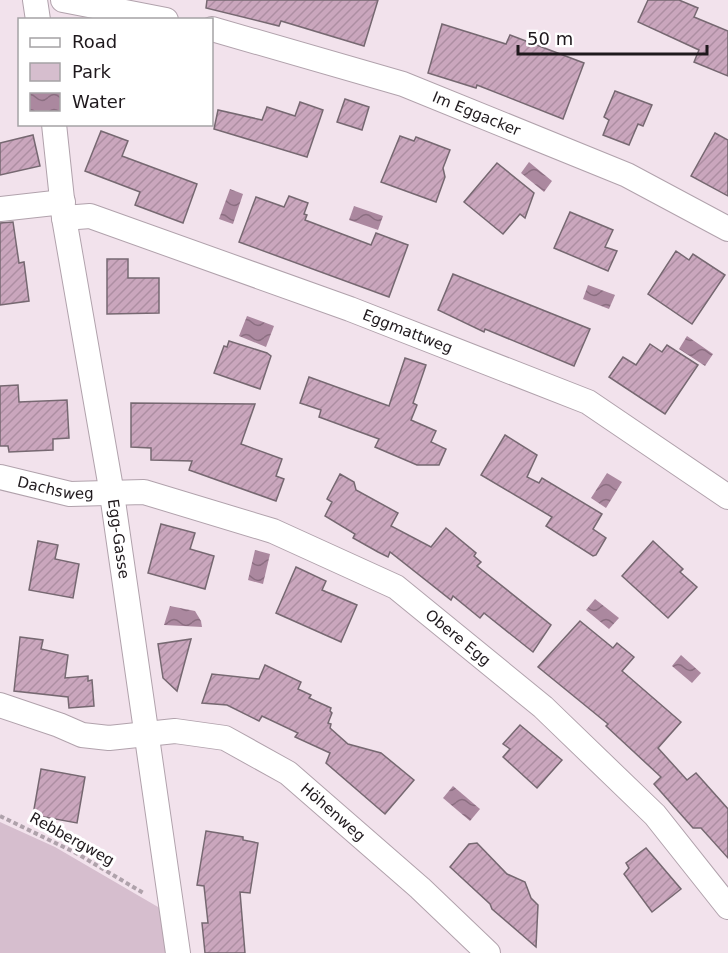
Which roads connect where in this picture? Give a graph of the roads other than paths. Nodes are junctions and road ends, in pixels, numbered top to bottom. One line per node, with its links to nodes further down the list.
1 (35, 0): 3 (street)
2 (63, 0): 4 (street)
3 (38, 18)
4 (156, 18)
5 (213, 29): 9 (street, Im Eggacker)
6 (54, 126): 8 (street, Egg-Gasse)
7 (0, 209): 8 (street, Eggmattweg)
8 (64, 210): 11 (street, Egg-Gasse); 12 (street, Eggmattweg)
9 (728, 229)
10 (0, 477): 11 (street, Dachsweg)
11 (112, 494): 14 (street, Egg-Gasse); 15 (street, Obere Egg)
12 (728, 498)
13 (0, 705): 14 (street, Höhenweg)
14 (149, 735): 16 (street, Egg-Gasse); 17 (street, Höhenweg)
15 (728, 907)
16 (178, 953)
17 (488, 953)

